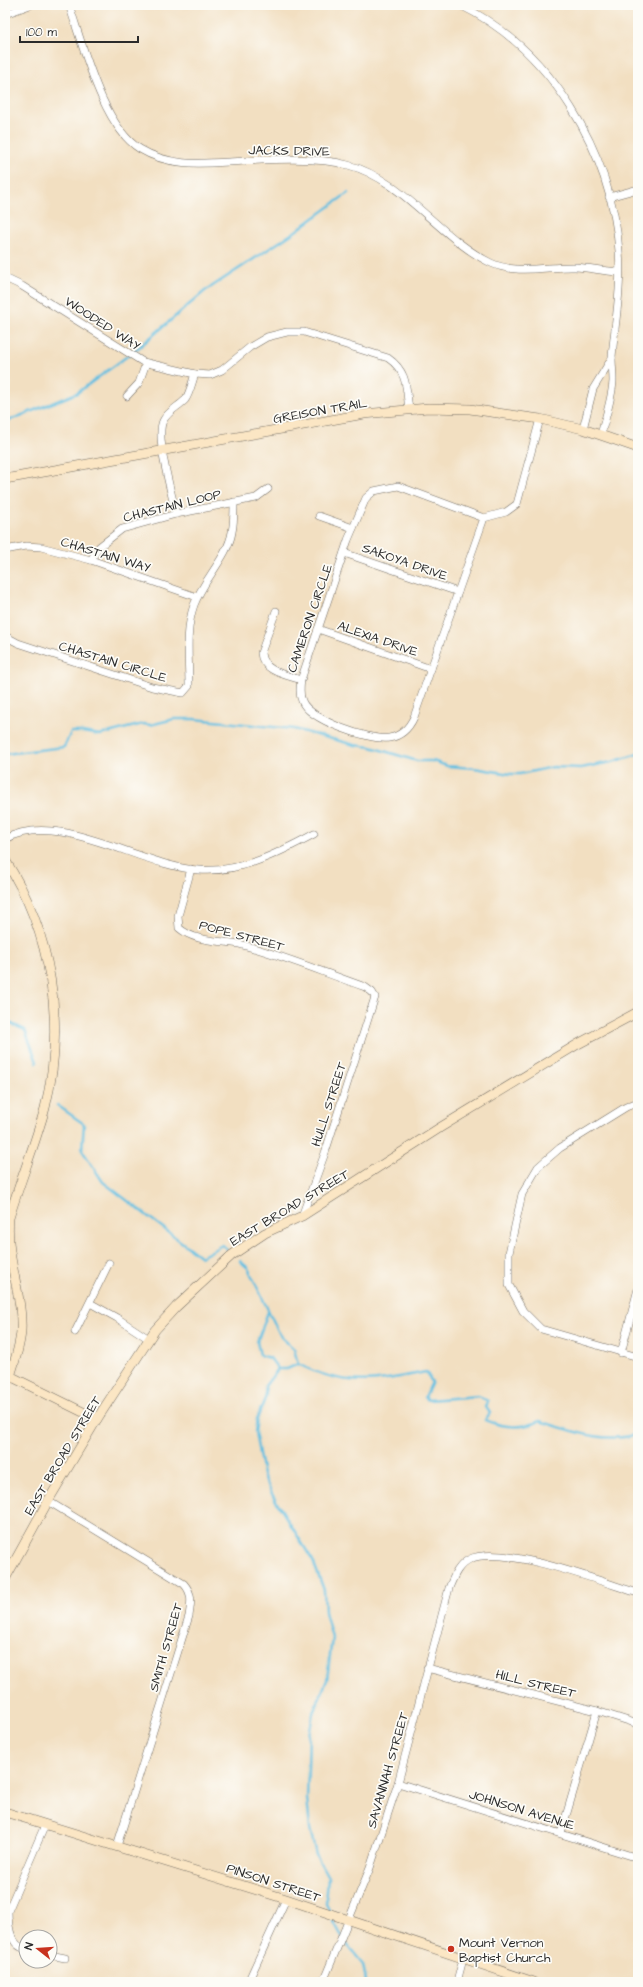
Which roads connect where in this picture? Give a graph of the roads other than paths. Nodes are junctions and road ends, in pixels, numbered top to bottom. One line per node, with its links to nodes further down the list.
1 (30, 5): 4 (street)
2 (69, 5): 7 (street, JACKS DRIVE)
3 (460, 5): 6 (street)
4 (5, 13)
5 (638, 189): 6 (street)
6 (609, 196): 7 (street)
7 (619, 272): 9 (street)
8 (5, 278): 10 (street, WOODED WAY)
9 (612, 358): 15 (street); 16 (street)
10 (146, 363): 11 (street, WOODED WAY); 12 (street)
11 (194, 374): 13 (street, WOODED WAY); 18 (street)
12 (127, 396)
13 (409, 410): 14 (street, GREISON TRAIL); 18 (street, GREISON TRAIL)
14 (540, 419): 15 (street, GREISON TRAIL); 24 (street)
15 (582, 429): 16 (street, GREISON TRAIL)
16 (601, 434): 17 (street, GREISON TRAIL)
17 (638, 448)
18 (163, 451): 19 (street, GREISON TRAIL); 22 (street)
19 (5, 479)
20 (268, 489): 21 (street, CHASTAIN LOOP)
21 (234, 502): 22 (street, CHASTAIN LOOP); 30 (street, CHASTAIN CIRCLE)
22 (176, 514): 28 (street, CHASTAIN LOOP)
23 (319, 516): 25 (street)
24 (484, 518): 25 (street, CAMERON CIRCLE); 29 (street, CAMERON CIRCLE)
25 (353, 528): 27 (street, CAMERON CIRCLE)
26 (5, 550): 28 (street, CHASTAIN WAY)
27 (344, 553): 29 (street, SAKOYA DRIVE); 32 (street, CAMERON CIRCLE)
28 (90, 560): 30 (street, CHASTAIN WAY)
29 (458, 592): 34 (street, CAMERON CIRCLE)
30 (197, 597): 33 (street, CHASTAIN CIRCLE)
31 (276, 611): 35 (street)
32 (318, 629): 34 (street, ALEXIA DRIVE); 35 (street, CAMERON CIRCLE)
33 (5, 636)
34 (431, 669): 35 (street, CAMERON CIRCLE)
35 (301, 680)
36 (314, 834): 39 (street)
37 (5, 839): 39 (street)
38 (5, 860): 51 (street)
39 (191, 870): 40 (street, POPE STREET)
40 (374, 997): 43 (street, HULL STREET)
41 (638, 1012): 43 (street, EAST BROAD STREET)
42 (638, 1102): 49 (street)
43 (302, 1216): 48 (street, EAST BROAD STREET)
44 (109, 1263): 46 (street)
45 (638, 1289): 49 (street)
46 (90, 1303): 47 (street); 48 (street)
47 (75, 1332)
48 (149, 1339): 53 (street, EAST BROAD STREET)
49 (621, 1353): 50 (street)
50 (638, 1356)
51 (7, 1375): 52 (street); 53 (street)
52 (5, 1387)
53 (97, 1419): 54 (street, EAST BROAD STREET)
54 (48, 1502): 55 (street, EAST BROAD STREET); 64 (street, SMITH STREET)
55 (5, 1580)
56 (638, 1593): 57 (street, SAVANNAH STREET)
57 (427, 1668): 58 (street, HILL STREET); 60 (street, SAVANNAH STREET)
58 (597, 1711): 59 (street, HILL STREET); 63 (street)
59 (638, 1724)
60 (398, 1783): 63 (street, JOHNSON AVENUE); 67 (street, SAVANNAH STREET)
61 (5, 1812): 62 (street, PINSON STREET)
62 (45, 1825): 64 (street, PINSON STREET); 68 (street)
63 (561, 1833): 65 (street, JOHNSON AVENUE)
64 (117, 1846): 66 (street, PINSON STREET)
65 (638, 1858)
66 (286, 1898): 67 (street, PINSON STREET); 72 (street)
67 (349, 1921): 71 (street, PINSON STREET); 73 (street, SAVANNAH STREET)
68 (18, 1943)
69 (58, 1956): 70 (street)
70 (65, 1958)
71 (463, 1960): 74 (street); 75 (street, PINSON STREET)
72 (248, 1982)
73 (323, 1982)
74 (457, 1982)
75 (534, 1982)

